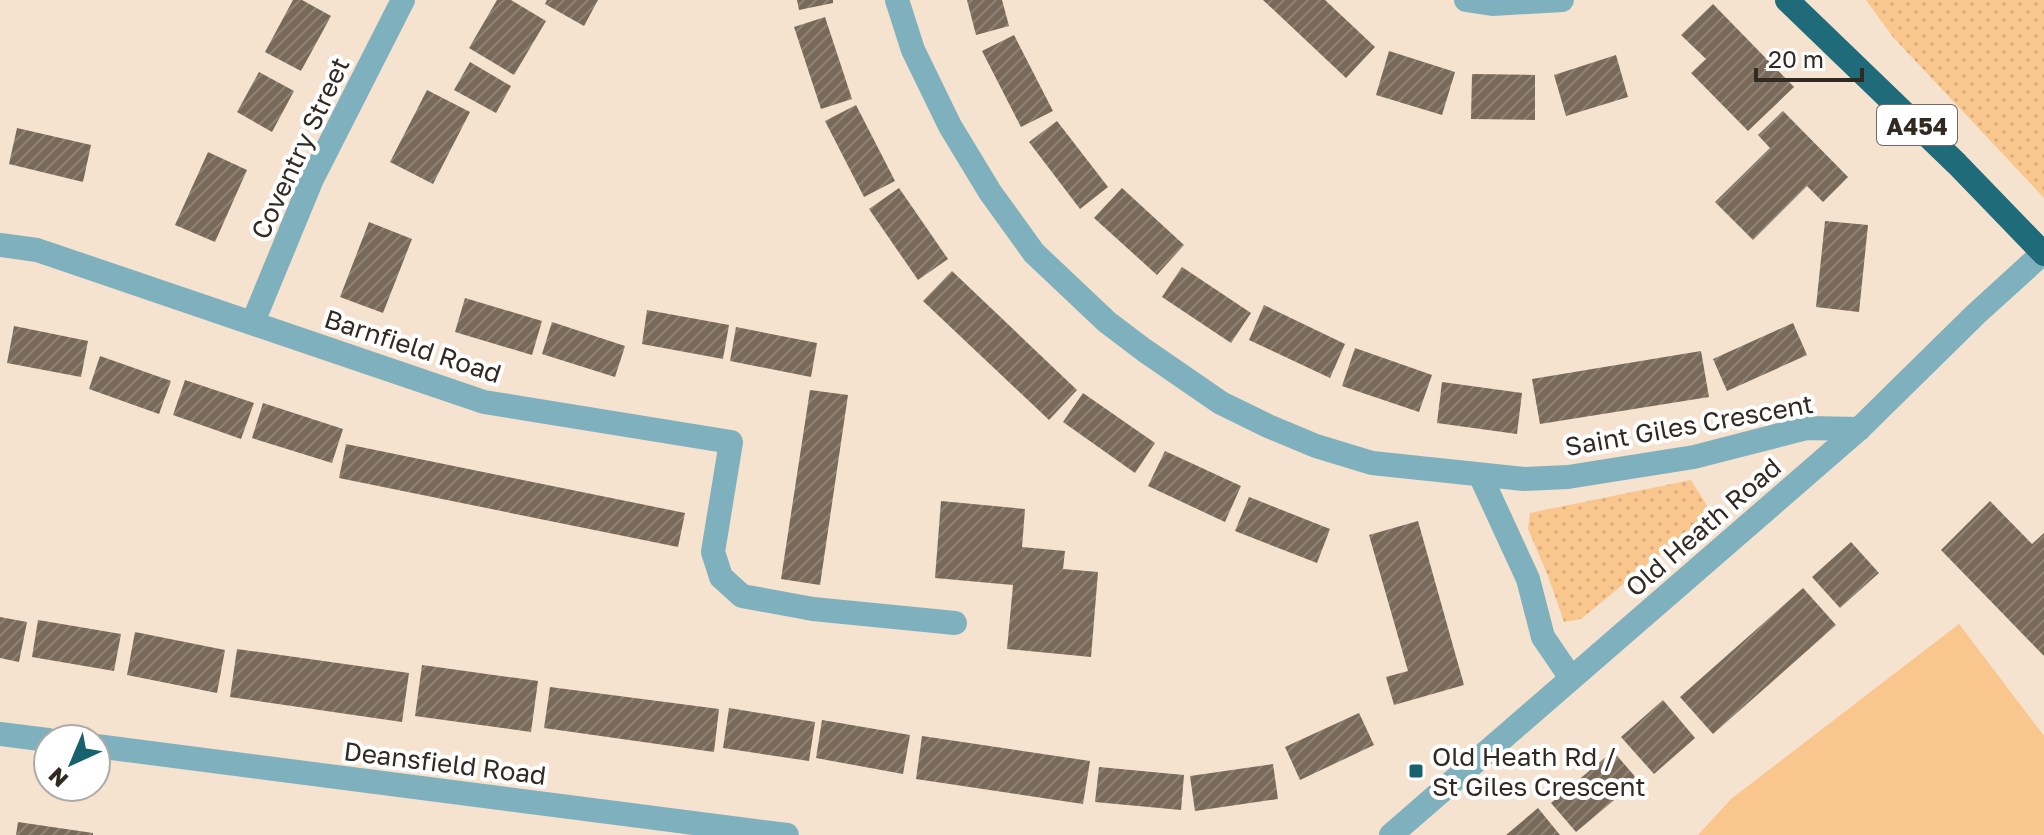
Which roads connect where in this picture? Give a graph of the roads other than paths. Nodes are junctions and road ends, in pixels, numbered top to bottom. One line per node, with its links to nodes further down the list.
1 (403, 0): 8 (street, Coventry Street)
2 (897, 0): 10 (street, Saint Giles Crescent)
3 (1466, 0): 4 (street)
4 (1562, 0)
5 (1787, 0): 7 (highway, A454)
6 (0, 245): 8 (street, Barnfield Road)
7 (2044, 253): 9 (street, Old Heath Road)
8 (253, 322): 11 (street, Barnfield Road)
9 (1859, 429): 10 (street, Saint Giles Crescent); 12 (street, Old Heath Road)
10 (1481, 477): 12 (street)
11 (955, 623)
12 (1571, 678): 17 (street, Old Heath Road)
13 (0, 734): 14 (street)
14 (32, 738)
15 (112, 748): 16 (street, Deansfield Road)
16 (787, 835)
17 (1391, 835)

